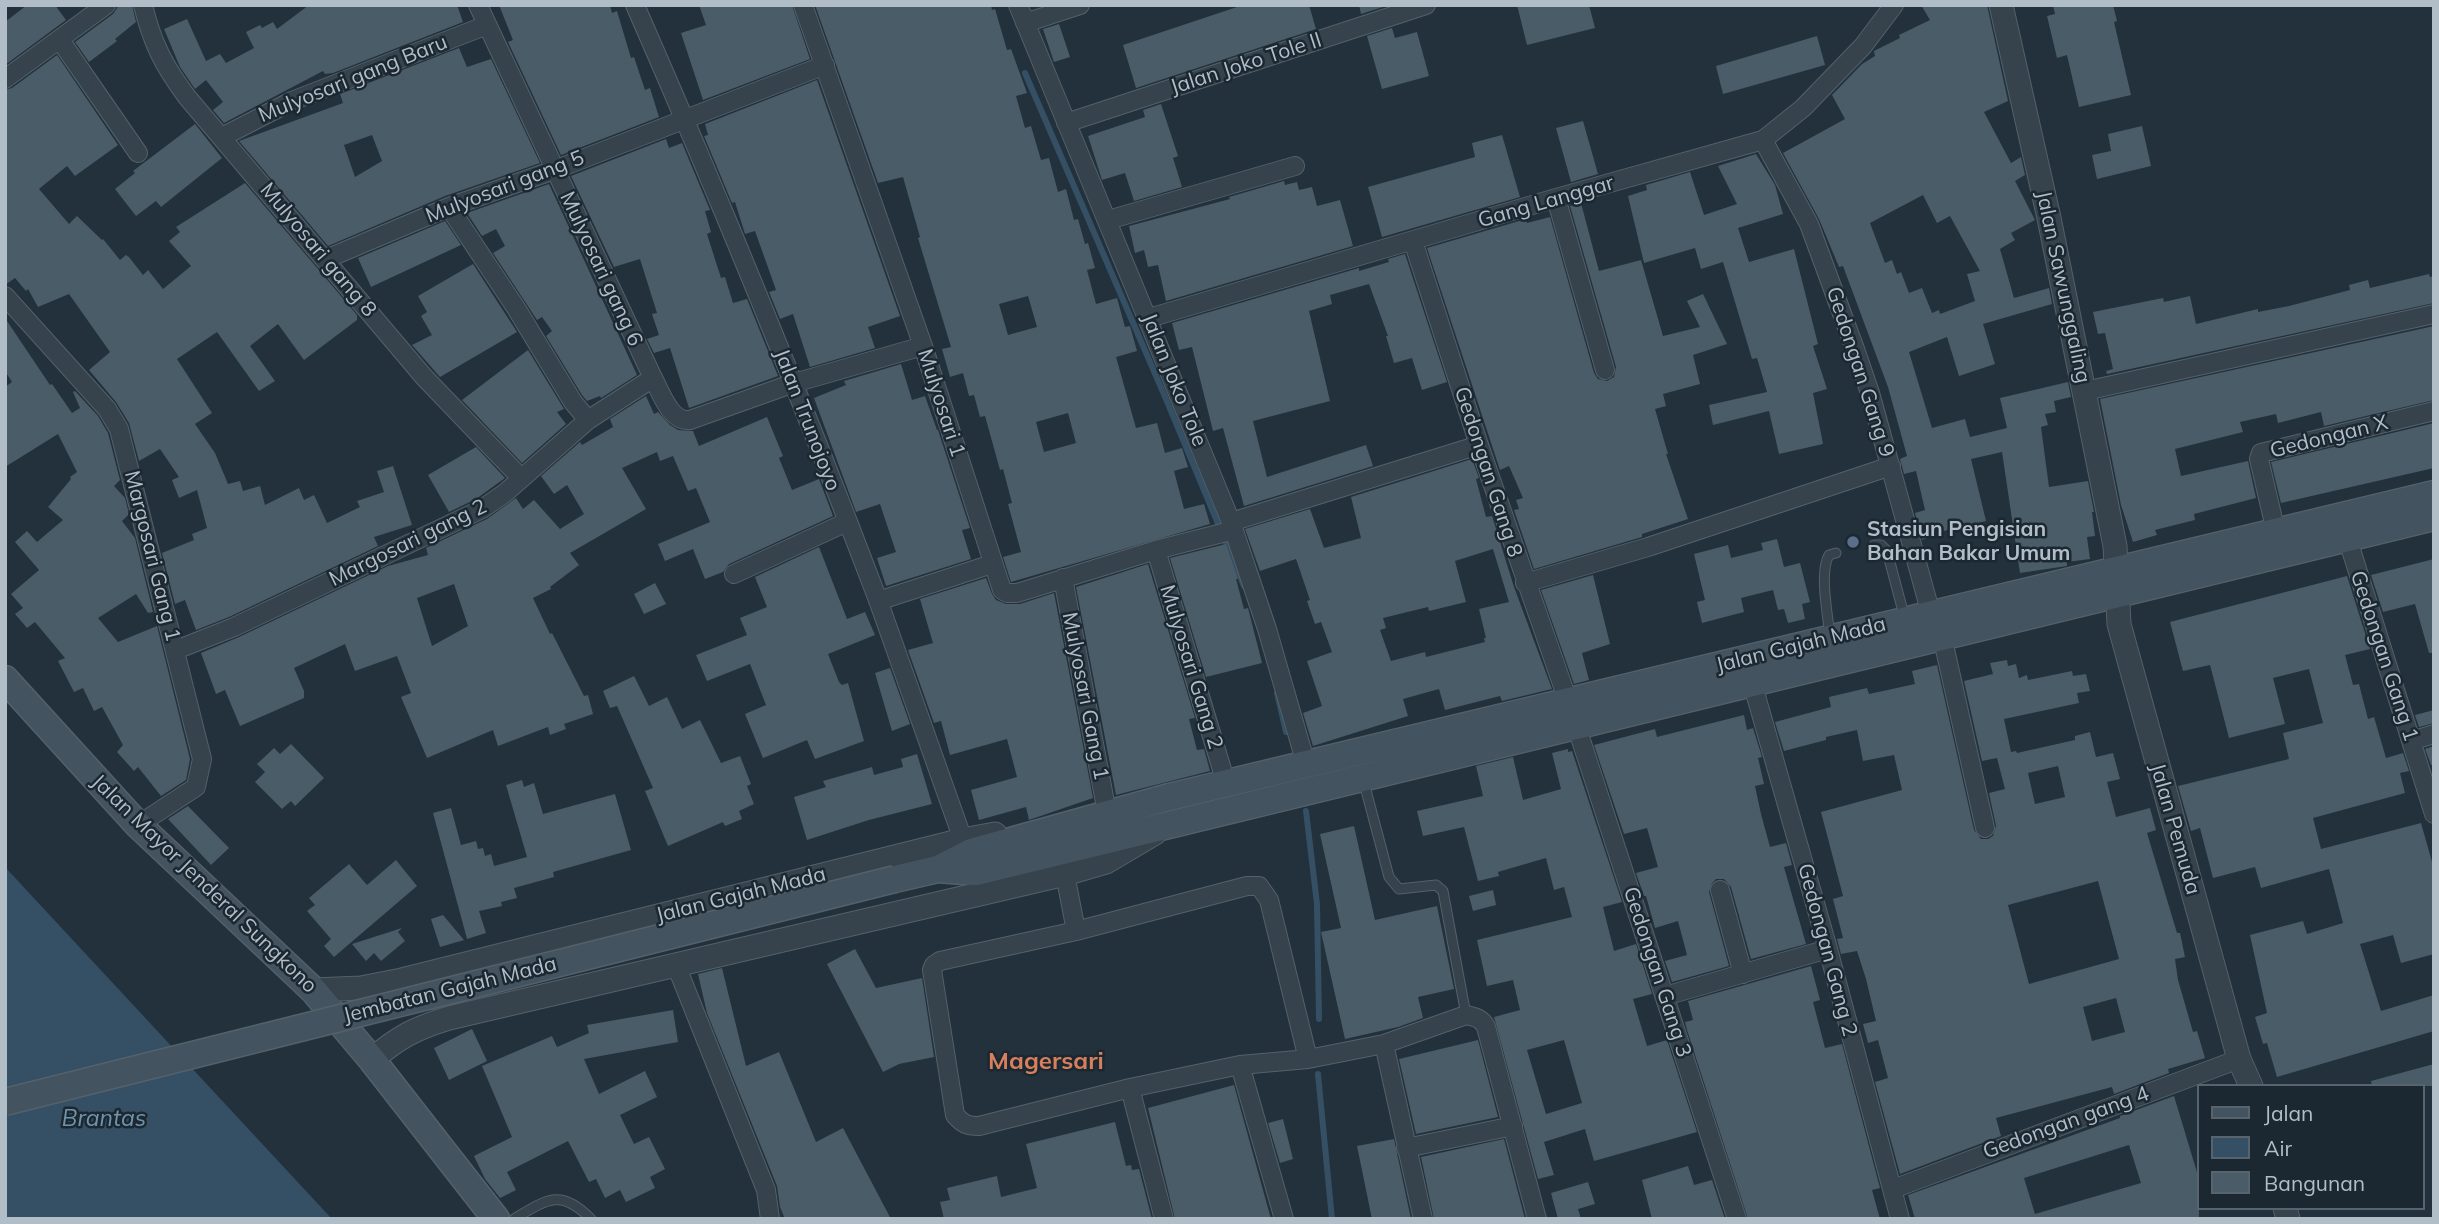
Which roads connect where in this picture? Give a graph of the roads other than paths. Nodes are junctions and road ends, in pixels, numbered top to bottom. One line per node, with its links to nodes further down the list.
1 (106, 5): 13 (street)
2 (143, 5): 18 (street, Mulyosari gang 8)
3 (478, 5): 12 (street, Mulyosari gang 6)
4 (635, 5): 16 (street, Jalan Trunojoyo)
5 (803, 5): 14 (street, Mulyosari 1)
6 (1018, 5): 11 (street, Jalan Joko Tole)
7 (1080, 5): 11 (street)
8 (1426, 5): 17 (street, Jalan Joko Tole II)
9 (1894, 5): 19 (street, Gang Langgar)
10 (2001, 5): 35 (street, Jalan Sawunggaling)
11 (1025, 23): 17 (street, Jalan Joko Tole)
12 (487, 25): 18 (street, Mulyosari gang Baru); 22 (street, Mulyosari gang 6)
13 (60, 40): 15 (street); 20 (street)
14 (825, 65): 16 (street); 31 (street, Mulyosari 1)
15 (5, 79)
16 (685, 118): 22 (street, Mulyosari gang 5); 34 (street, Jalan Trunojoyo)
17 (1066, 122): 25 (street, Jalan Joko Tole)
18 (222, 136): 27 (street, Mulyosari gang 8)
19 (1763, 140): 23 (street, Gang Langgar); 39 (street, Gedongan Gang 9)
20 (138, 153)
21 (1295, 166): 25 (street)
22 (554, 170): 24 (street, Mulyosari gang 5); 33 (street, Mulyosari gang 6)
23 (1556, 198): 26 (street, Gang Langgar); 32 (street)
24 (449, 207): 27 (street, Mulyosari gang 5); 37 (street)
25 (1108, 219): 30 (street, Jalan Joko Tole)
26 (1413, 241): 30 (street, Gang Langgar); 38 (street, Gedongan Gang 8)
27 (326, 260): 40 (street, Mulyosari gang 8)
28 (5, 296): 59 (street, Margosari Gang 1)
29 (2434, 314): 35 (street)
30 (1149, 318): 44 (street, Jalan Joko Tole)
31 (923, 346): 34 (street); 50 (street, Mulyosari 1)
32 (1605, 370)
33 (653, 378): 34 (street, Mulyosari gang 6); 37 (street, Margosari gang 2)
34 (793, 383): 43 (street, Jalan Trunojoyo)
35 (2085, 391): 53 (street, Jalan Sawunggaling)
36 (2434, 411): 45 (street, Gedongan X)
37 (588, 420): 40 (street, Margosari gang 2)
38 (1479, 445): 44 (street, Mulyosari 1); 54 (street, Gedongan Gang 8)
39 (1891, 467): 54 (street); 57 (street, Gedongan Gang 9)
40 (521, 478): 59 (street, Margosari gang 2)
41 (2434, 494): 45 (main road, Jalan Gajah Mada)
42 (2434, 517): 46 (main road, Jalan Gajah Mada)
43 (847, 522): 51 (street); 55 (street, Jalan Trunojoyo)
44 (1227, 530): 48 (street, Mulyosari 1); 65 (street, Jalan Joko Tole)
45 (2276, 531): 53 (main road, Jalan Gajah Mada)
46 (2347, 537): 53 (main road, Jalan Gajah Mada); 64 (street, Gedongan Gang 1)
47 (1874, 545): 56 (lane)
48 (1156, 550): 52 (street, Mulyosari 1); 67 (street, Mulyosari Gang 2)
49 (1836, 553): 58 (lane)
50 (992, 564): 52 (street, Mulyosari 1); 55 (street)
51 (734, 574)
52 (1063, 578): 69 (street, Mulyosari Gang 1)
53 (2116, 582): 57 (main road, Jalan Gajah Mada); 91 (street, Jalan Pemuda)
54 (1525, 583): 62 (street, Gedongan Gang 8)
55 (878, 601): 74 (street, Jalan Trunojoyo)
56 (1905, 620): 57 (main road, Jalan Gajah Mada); 58 (main road, Jalan Gajah Mada)
57 (1939, 632): 61 (main road, Jalan Gajah Mada); 73 (street, Gedongan Gang 9)
58 (1830, 638): 62 (main road, Jalan Gajah Mada)
59 (176, 650): 72 (street, Margosari Gang 1)
60 (5, 680): 72 (main road, Jalan Mayor Jenderal Sungkono)
61 (1752, 682): 62 (main road, Jalan Gajah Mada); 79 (street, Gedongan Gang 2)
62 (1572, 713): 65 (main road, Jalan Gajah Mada); 66 (main road, Jalan Gajah Mada); 85 (street, Gedongan Gang 3)
63 (2434, 734): 64 (street)
64 (2411, 741): 70 (street, Gedongan Gang 1)
65 (1306, 764): 67 (main road, Jalan Gajah Mada)
66 (1363, 777): 71 (main road, Jalan Gajah Mada); 87 (lane)
67 (1226, 783): 68 (main road, Jalan Gajah Mada)
68 (1169, 797): 69 (street, Jalan Gajah Mada); 75 (main road, Jalan Gajah Mada)
69 (1107, 813): 74 (street, Jalan Gajah Mada)
70 (2434, 814)
71 (1170, 824): 75 (main road, Jalan Gajah Mada); 76 (street, Jalan Gajah Mada)
72 (138, 825): 84 (main road, Jalan Mayor Jenderal Sungkono)
73 (1985, 828)
74 (963, 840): 80 (street, Jalan Gajah Mada)
75 (938, 869): 96 (main road, Jembatan Gajah Mada, bridge)
76 (1065, 874): 78 (street); 81 (street, Jalan Gajah Mada)
77 (1720, 890): 83 (street)
78 (1076, 931): 90 (street); 95 (street)
79 (1828, 949): 83 (street); 99 (street, Gedongan Gang 2)
80 (497, 956): 82 (street, Jalan Gajah Mada); 86 (street)
81 (676, 965): 86 (street, Jalan Gajah Mada); 103 (street)
82 (432, 972): 84 (street, Jalan Gajah Mada); 88 (street)
83 (1743, 974): 85 (street)
84 (313, 990): 92 (main road, Jalan Mayor Jenderal Sungkono)
85 (1665, 996): 108 (street, Gedongan Gang 3)
86 (511, 1002): 88 (street, Jalan Gajah Mada)
87 (1466, 1014): 89 (street); 97 (street)
88 (449, 1018): 92 (street, Jalan Gajah Mada)
89 (1384, 1044): 90 (street); 98 (street)
90 (1308, 1059): 93 (street)
91 (2239, 1059): 94 (street, Jalan Pemuda); 99 (street, Gedongan gang 4)
92 (372, 1060): 100 (main road, Jalan Mayor Jenderal Sungkono)
93 (1240, 1065): 95 (street); 105 (street)
94 (2250, 1084)
95 (1130, 1088): 104 (street)
96 (5, 1102)
97 (1513, 1126): 98 (street); 107 (street)
98 (1406, 1148): 106 (street)
99 (1893, 1189): 109 (street, Gedongan Gang 2)
100 (496, 1219)
101 (514, 1219): 102 (lane)
102 (591, 1219)
103 (770, 1219)
104 (1164, 1219)
105 (1284, 1219)
106 (1423, 1219)
107 (1537, 1219)
108 (1737, 1219)
109 (1900, 1219)

